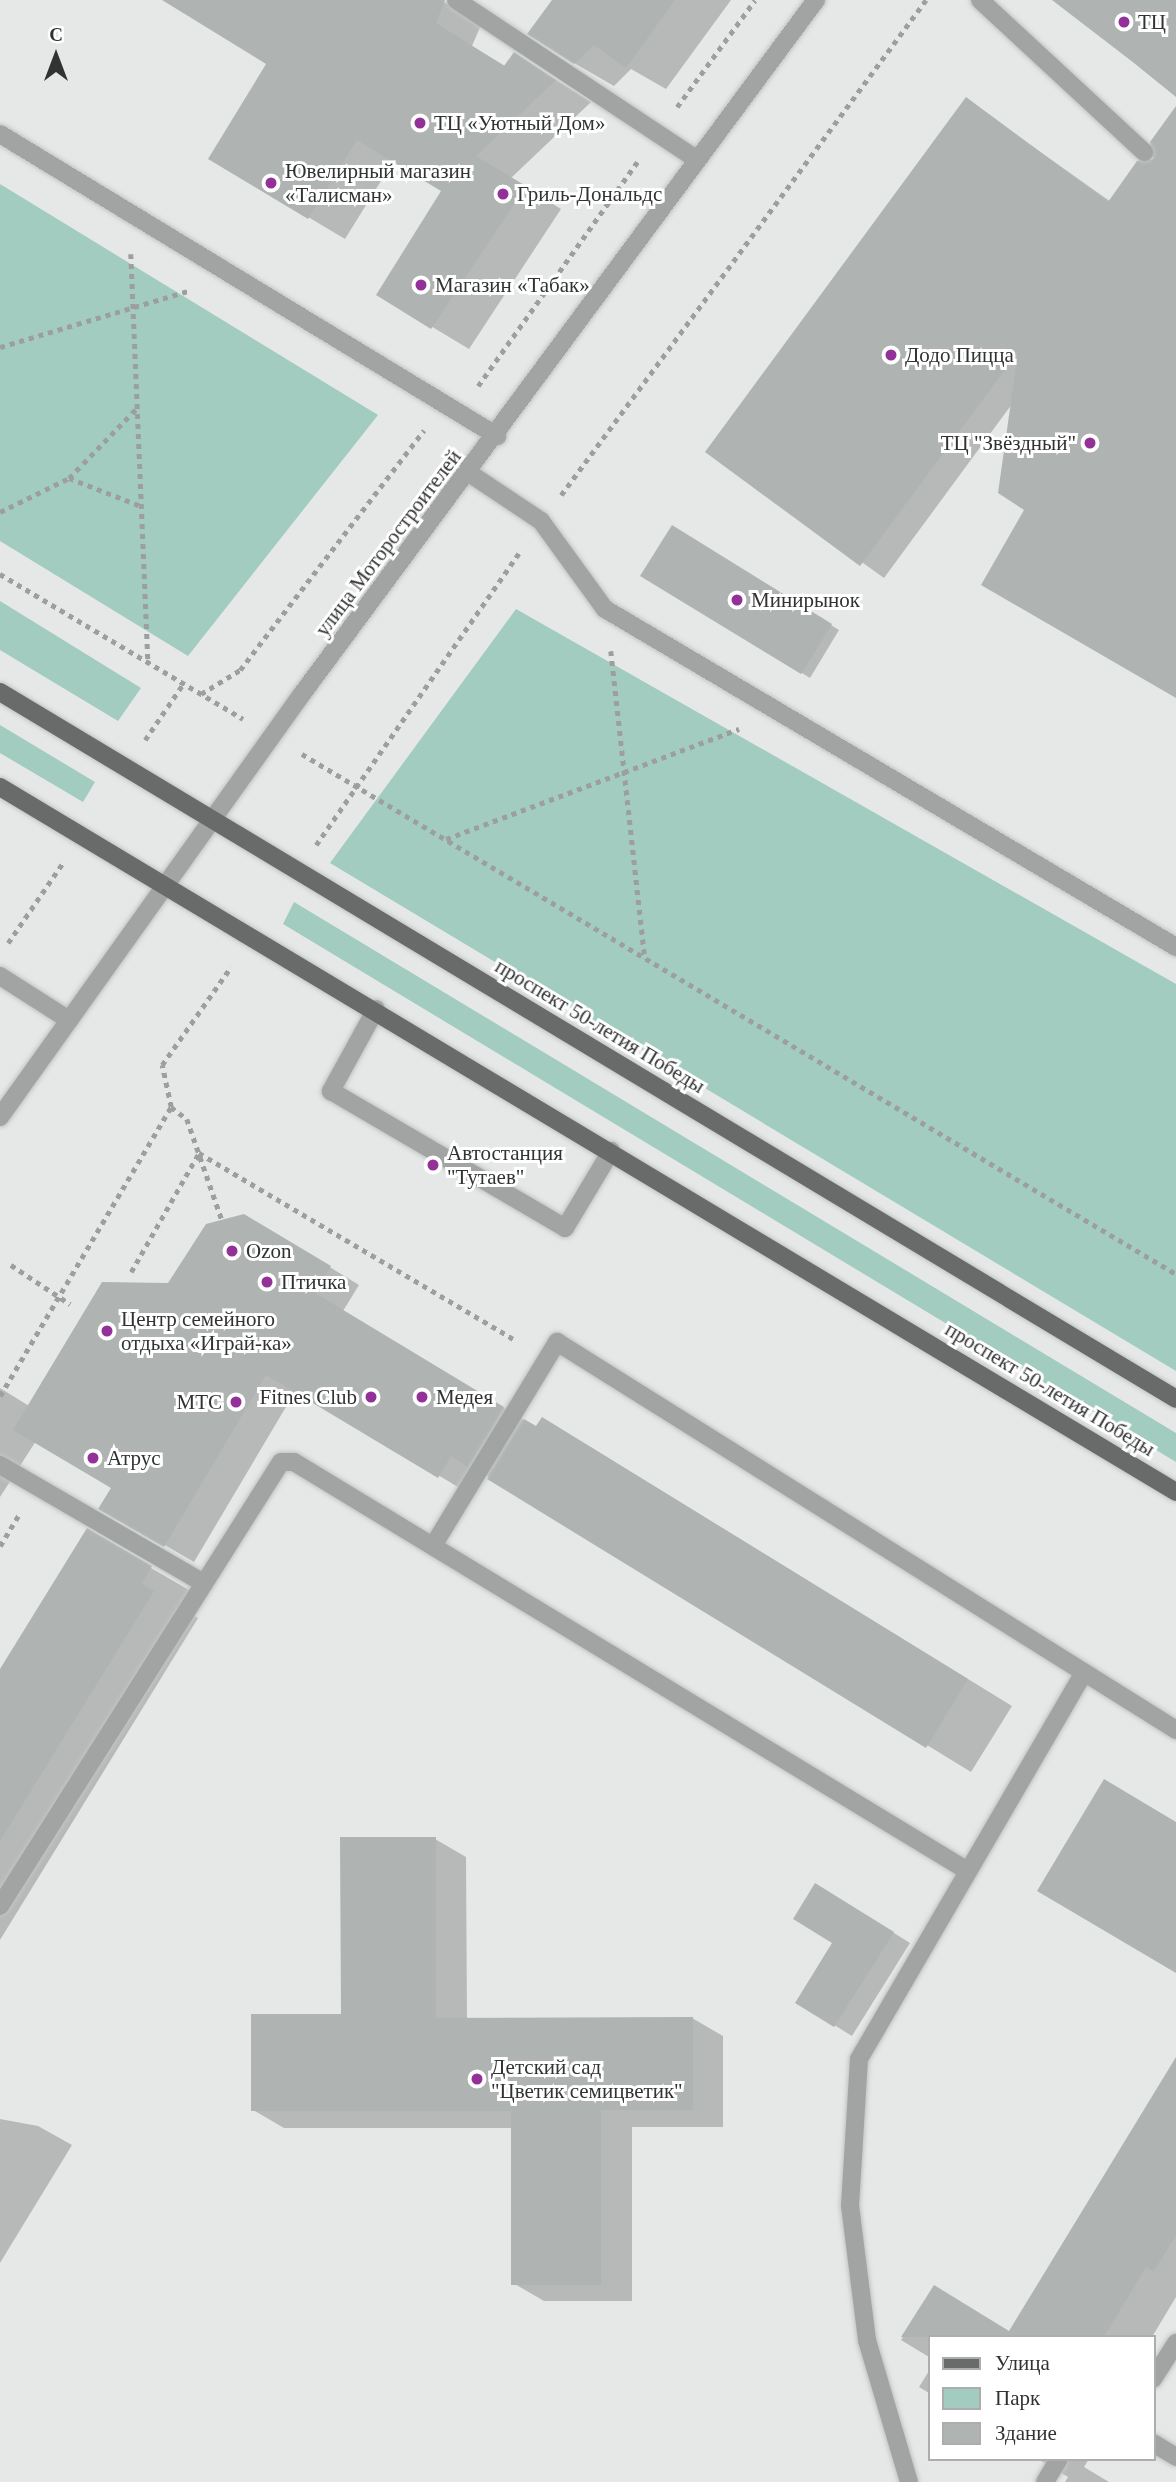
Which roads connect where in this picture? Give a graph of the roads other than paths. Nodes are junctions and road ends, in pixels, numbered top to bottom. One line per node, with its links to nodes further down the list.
1 (816, 0): 6 (street, улица Моторостроителей)
2 (980, 0): 5 (street)
3 (465, 2): 6 (street)
4 (0, 134): 7 (street)
5 (1144, 152)
6 (696, 159): 7 (street, улица Моторостроителей)
7 (497, 436): 8 (street, улица Моторостроителей)
8 (469, 473): 11 (street, улица Моторостроителей); 13 (street)
9 (0, 692): 11 (main road, проспект 50-летия Победы)
10 (0, 787): 12 (main road, проспект 50-летия Победы)
11 (213, 819): 12 (street, улица Моторостроителей); 19 (main road, проспект 50-летия Победы)
12 (165, 886): 15 (main road, проспект 50-летия Победы); 16 (street, улица Моторостроителей)
13 (1176, 947)
14 (0, 976): 16 (street)
15 (376, 1009): 18 (main road, проспект 50-летия Победы); 18 (street)
16 (69, 1020): 17 (street, улица Моторостроителей)
17 (0, 1117)
18 (611, 1151): 21 (main road, проспект 50-летия Победы)
19 (1176, 1399)
20 (0, 1465): 23 (street)
21 (1176, 1492)
22 (433, 1546): 23 (street); 24 (street); 26 (street)
23 (200, 1581): 27 (street)
24 (1083, 1674): 25 (street); 26 (street)
25 (1176, 1730)
26 (966, 1870): 33 (street)
27 (0, 1906)
28 (1176, 2343): 29 (street)
29 (1155, 2376)
30 (1155, 2444): 31 (street)
31 (1176, 2457)
32 (1058, 2461): 34 (street)
33 (909, 2482)
34 (1045, 2482)

